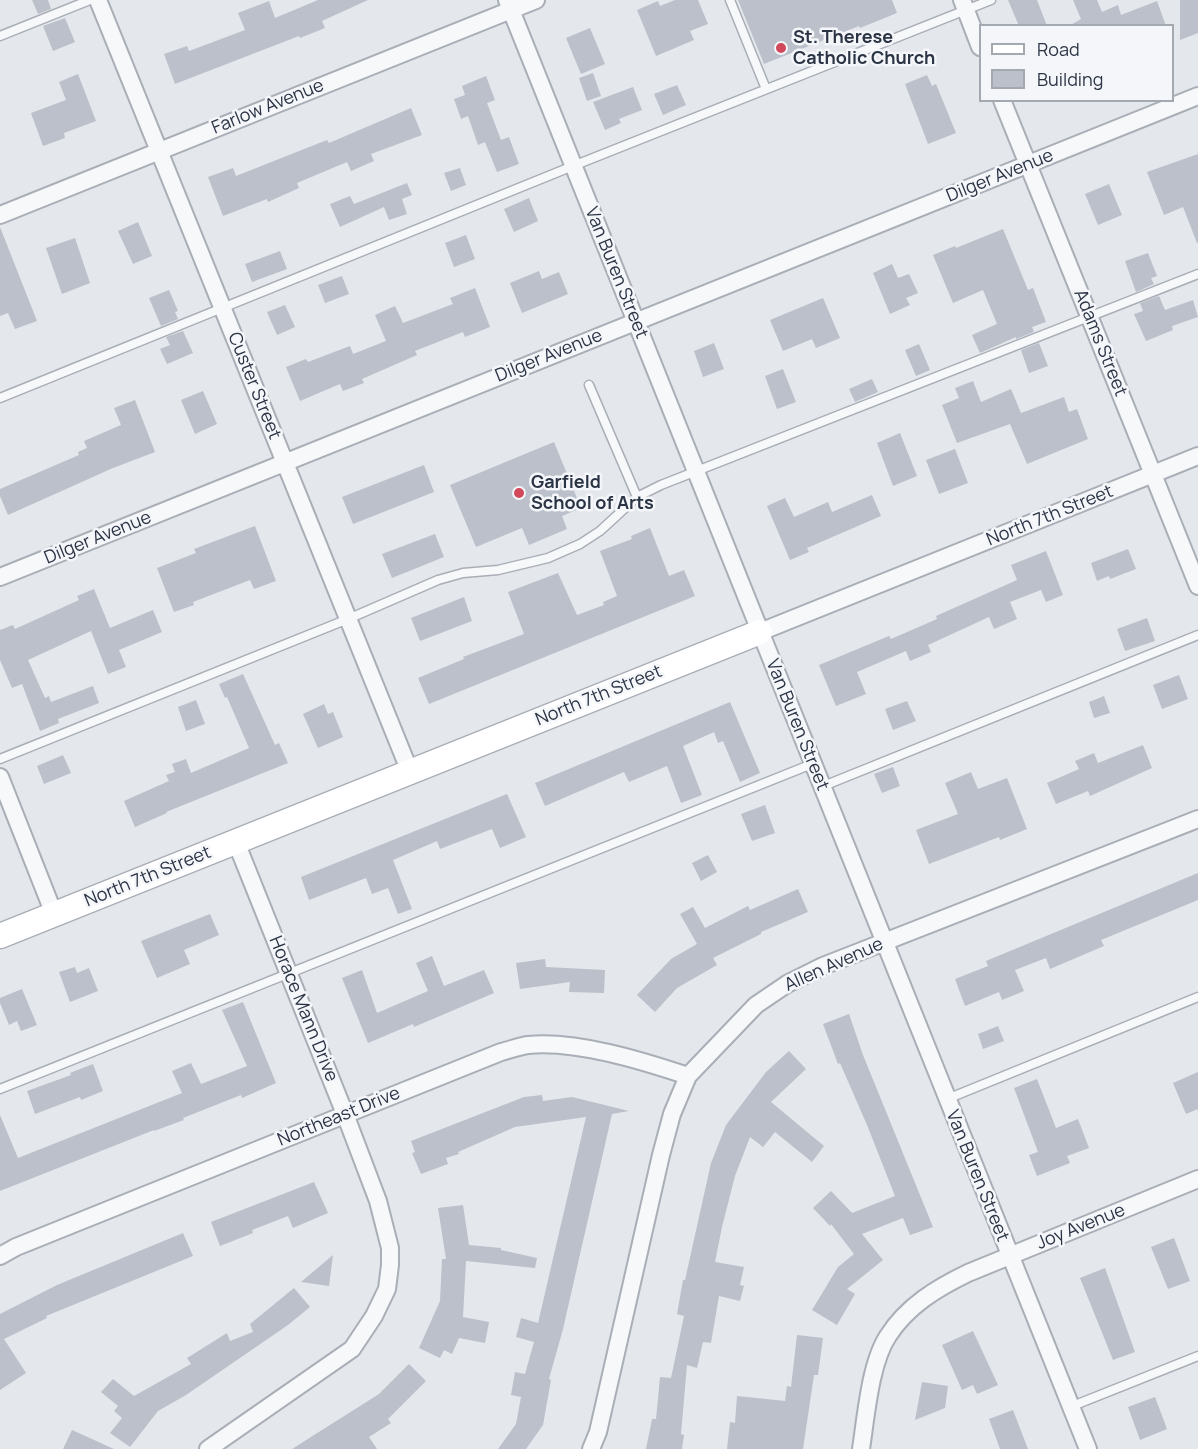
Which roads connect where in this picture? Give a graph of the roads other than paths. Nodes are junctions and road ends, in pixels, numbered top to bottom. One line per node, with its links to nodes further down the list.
1 (90, 0): 8 (lane)
2 (98, 0): 13 (street, Custer Street)
3 (536, 0): 6 (street, Farlow Avenue)
4 (730, 0): 10 (lane)
5 (991, 0): 7 (lane)
6 (509, 5): 13 (street, Farlow Avenue); 15 (street, Van Buren Street)
7 (964, 5): 9 (street); 10 (lane)
8 (0, 36)
9 (979, 42)
10 (766, 89): 15 (lane)
11 (1198, 96): 14 (street, Dilger Avenue)
12 (1003, 102): 14 (street, Adams Street)
13 (159, 151): 16 (street, Farlow Avenue); 18 (street, Custer Street)
14 (1028, 165): 19 (street, Adams Street); 20 (street, Dilger Avenue)
15 (573, 166): 18 (lane); 20 (street, Van Buren Street)
16 (0, 215)
17 (1198, 274): 19 (lane)
18 (222, 309): 22 (lane); 24 (street, Custer Street)
19 (1090, 318): 25 (lane); 26 (street, Adams Street)
20 (636, 321): 24 (street, Dilger Avenue); 25 (street, Van Buren Street)
21 (588, 386): 27 (lane)
22 (0, 398)
23 (1198, 456): 26 (street, North 7th Street)
24 (285, 462): 28 (street, Dilger Avenue); 30 (street, Custer Street)
25 (695, 471): 27 (lane); 31 (street, Van Buren Street)
26 (1153, 474): 29 (street, Adams Street); 31 (street, North 7th Street)
27 (636, 497): 30 (lane)
28 (0, 577)
29 (1198, 586)
30 (348, 619): 33 (lane); 35 (street, Custer Street)
31 (760, 632): 34 (street, Van Buren Street); 35 (street, North 7th Street)
32 (1198, 635): 37 (lane)
33 (0, 759)
34 (812, 764): 37 (street, Van Buren Street); 43 (lane)
35 (410, 772): 39 (street, North 7th Street)
36 (0, 777): 40 (street)
37 (821, 787): 42 (street, Van Buren Street)
38 (1198, 819): 42 (street, Allen Avenue)
39 (236, 842): 40 (street, North 7th Street); 43 (street, Horace Mann Drive)
40 (54, 914): 41 (street, North 7th Street)
41 (0, 936)
42 (884, 943): 45 (street, Allen Avenue); 47 (street, Van Buren Street)
43 (289, 974): 46 (lane); 48 (street, Horace Mann Drive)
44 (1198, 997): 47 (lane)
45 (688, 1076): 48 (street, Northeast Drive); 55 (street, Allen Avenue)
46 (0, 1089)
47 (946, 1099): 51 (street, Van Buren Street)
48 (345, 1114): 50 (street, Northeast Drive); 54 (street, Horace Mann Drive)
49 (1198, 1179): 51 (street, Joy Avenue)
50 (0, 1256)
51 (1009, 1256): 53 (street, Van Buren Street); 56 (street, Joy Avenue)
52 (1198, 1356): 53 (lane)
53 (1070, 1407): 57 (street, Van Buren Street)
54 (208, 1449)
55 (591, 1449)
56 (861, 1449)
57 (1088, 1449)

